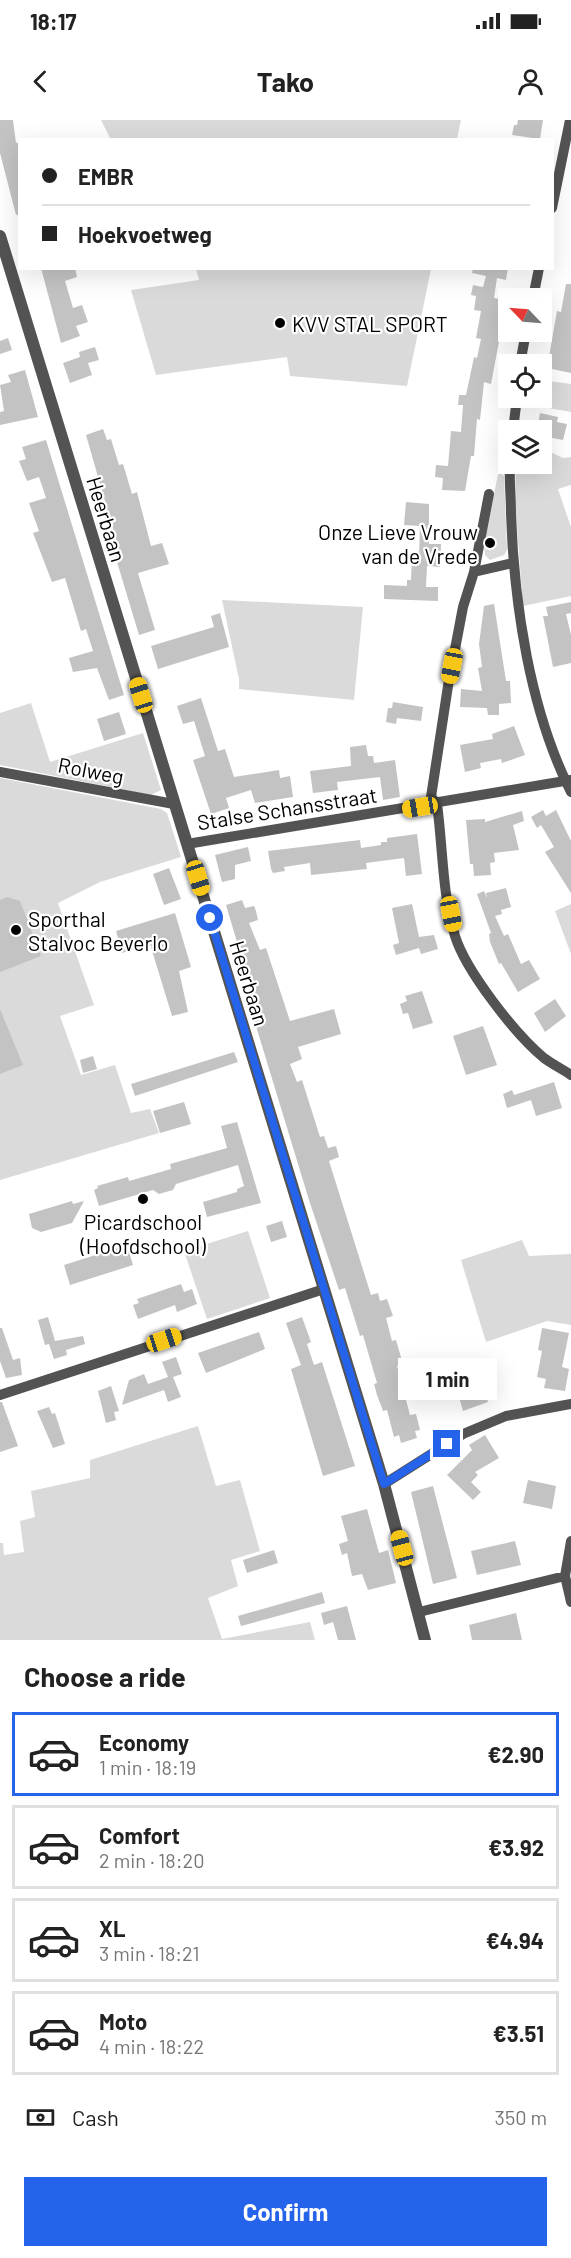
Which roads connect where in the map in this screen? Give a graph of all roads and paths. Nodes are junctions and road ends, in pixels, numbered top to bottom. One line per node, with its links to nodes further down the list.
1 (570, 120): 2 (street)
2 (554, 198)
3 (0, 236): 12 (street, Heerbaan)
4 (539, 270): 5 (street)
5 (535, 288)
6 (510, 474): 8 (street)
7 (489, 494): 9 (street)
8 (513, 563): 9 (street); 11 (street)
9 (474, 572): 13 (street)
10 (0, 772): 12 (street, Rolweg)
11 (569, 784): 13 (street, Stalse Schansstraat)
12 (174, 804): 14 (street, Heerbaan)
13 (437, 804): 14 (street, Stalse Schansstraat); 15 (street)
14 (187, 844): 16 (street, Heerbaan)
15 (571, 1075)
16 (324, 1289): 17 (street); 19 (street, Heerbaan)
17 (0, 1395)
18 (571, 1404): 19 (street)
19 (384, 1484): 23 (street, Heerbaan)
20 (571, 1541): 21 (street)
21 (565, 1576): 22 (street); 23 (street)
22 (571, 1602)
23 (419, 1612): 24 (street, Heerbaan)
24 (425, 1640)

